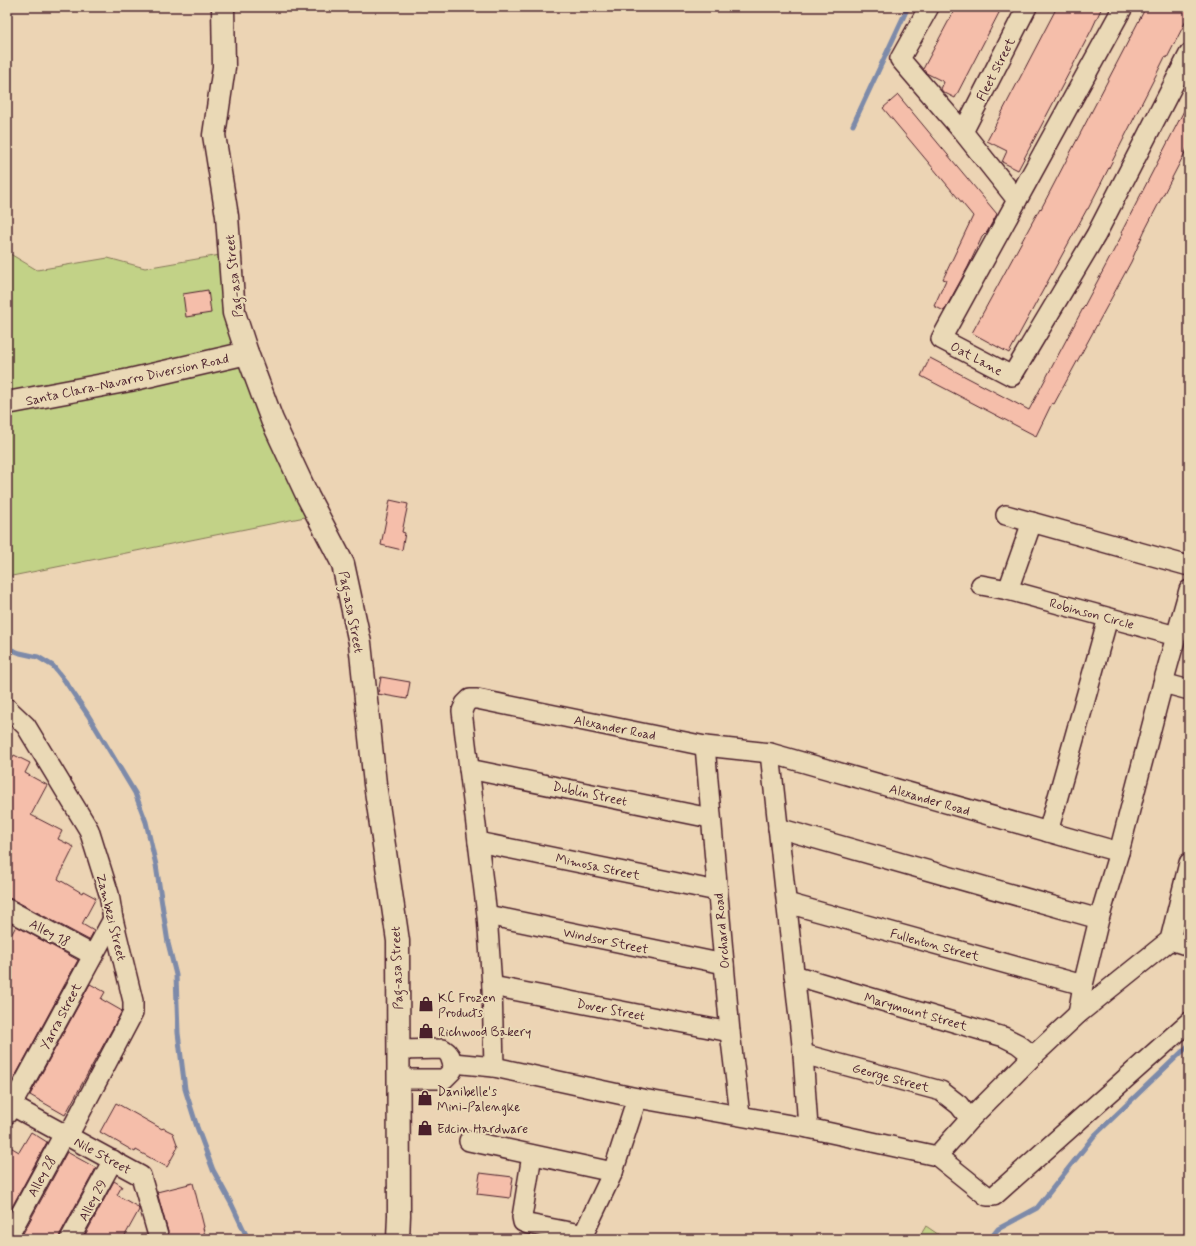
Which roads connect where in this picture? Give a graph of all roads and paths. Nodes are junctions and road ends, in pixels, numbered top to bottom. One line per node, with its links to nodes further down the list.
1 (223, 7): 8 (street, Pag-asa Street)
2 (929, 7): 6 (street)
3 (1028, 7): 6 (street, Fleet Street)
4 (1123, 7): 7 (street)
5 (1189, 54): 7 (street, Oat Lane)
6 (964, 132): 7 (street)
7 (1017, 200)
8 (247, 354): 9 (street, Santa Clara-Navarro Diversion Road); 47 (street, Pag-asa Street)
9 (7, 403)
10 (1006, 515): 11 (street)
11 (1032, 522): 12 (street); 14 (street)
12 (1189, 566)
13 (981, 585): 14 (street, Robinson Circle)
14 (1008, 590): 17 (street, Robinson Circle)
15 (1189, 590): 16 (street)
16 (1186, 614): 18 (street)
17 (1108, 618): 18 (street, Robinson Circle); 27 (street)
18 (1176, 636): 19 (street)
19 (1163, 683): 20 (street); 29 (street)
20 (1189, 690)
21 (7, 708): 35 (street, Zambezi Street)
22 (705, 746): 23 (street, Alexander Road); 24 (street, Alexander Road); 25 (street, Orchard Road)
23 (770, 754): 26 (street); 27 (street, Alexander Road)
24 (469, 769): 25 (street, Dublin Street); 28 (street, Alexander Road)
25 (710, 818): 31 (street, Orchard Road)
26 (778, 828): 32 (street); 36 (street)
27 (1048, 832): 29 (street, Alexander Road)
28 (478, 842): 31 (street, Mimosa Street); 34 (street, Alexander Road)
29 (1119, 852): 36 (street)
30 (1189, 863): 37 (street)
31 (717, 891): 40 (street, Orchard Road)
32 (787, 903): 41 (street); 42 (street, Fullenton Street)
33 (7, 909): 39 (street, Alley 18)
34 (487, 915): 40 (street, Windsor Street); 43 (street, Alexander Road)
35 (112, 919): 39 (street, Yarra Street); 58 (street, Zambezi Street)
36 (1099, 920): 42 (street)
37 (1170, 940): 38 (street); 44 (street)
38 (1189, 946)
39 (93, 955): 54 (street, Yarra Street)
40 (724, 964): 46 (street, Orchard Road)
41 (794, 975): 48 (street); 49 (street, Marymount Street)
42 (1083, 985): 44 (street)
43 (492, 986): 46 (street, Dover Street); 51 (street, Alexander Road)
44 (1078, 1014): 49 (street)
45 (1189, 1022): 61 (street)
46 (730, 1032): 55 (street, Orchard Road)
47 (398, 1050): 50 (street); 52 (street, Pag-asa Street)
48 (803, 1054): 56 (street, George Street); 57 (street)
49 (1034, 1056): 56 (street)
50 (453, 1063): 51 (street); 52 (street)
51 (494, 1067): 53 (street)
52 (399, 1078): 67 (street, Pag-asa Street)
53 (637, 1098): 55 (street); 63 (street)
54 (8, 1108): 58 (street, Nile Street)
55 (740, 1115): 57 (street)
56 (970, 1119): 61 (street)
57 (808, 1128): 61 (street)
58 (66, 1135): 62 (street, Nile Street); 64 (street, Alley 28)
59 (469, 1141): 60 (street)
60 (532, 1155): 63 (street); 63 (street)
61 (937, 1156)
62 (113, 1160): 65 (street, Alley 29); 66 (street, Nile Street)
63 (613, 1172)
64 (7, 1239)
65 (70, 1239)
66 (159, 1239)
67 (398, 1239)

